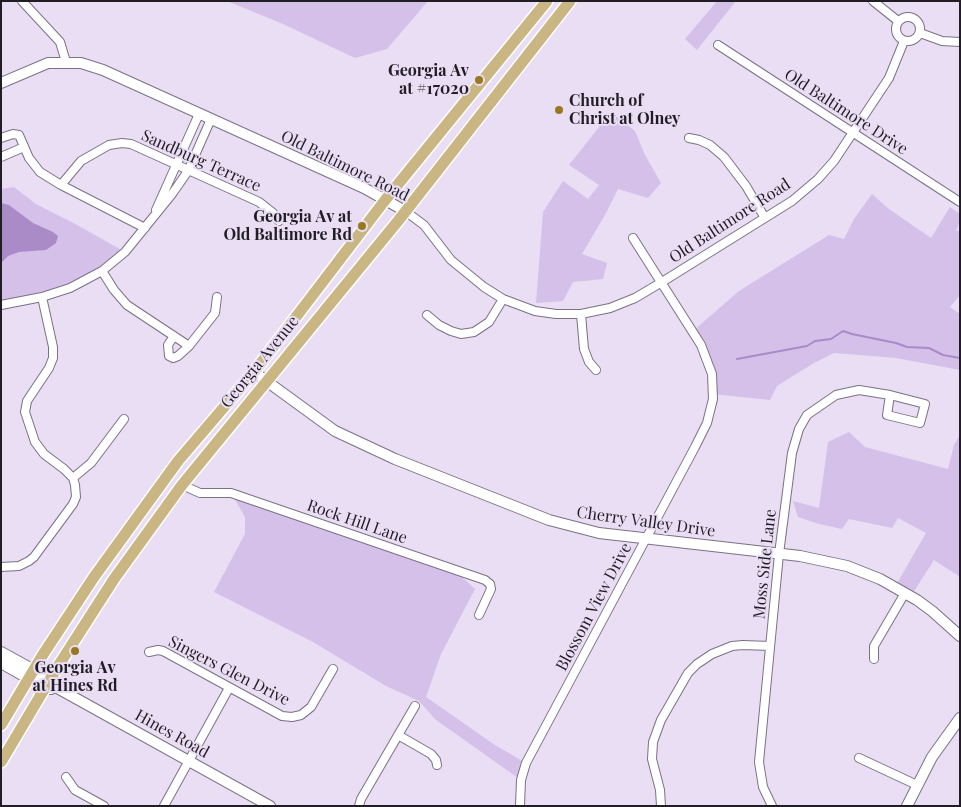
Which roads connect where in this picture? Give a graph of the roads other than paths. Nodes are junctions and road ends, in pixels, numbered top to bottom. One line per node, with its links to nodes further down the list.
1 (22, 1): 10 (street)
2 (547, 1): 22 (main road, Georgia Avenue)
3 (570, 1): 24 (main road, Georgia Avenue)
4 (873, 1): 5 (street)
5 (898, 21): 6 (street); 7 (street)
6 (920, 33): 7 (street); 8 (street)
7 (904, 41): 14 (street, Old Baltimore Road)
8 (960, 42)
9 (718, 45): 14 (street, Old Baltimore Drive)
10 (66, 62): 11 (street, Old Baltimore Road); 12 (street, Old Baltimore Road)
11 (1, 83)
12 (199, 114): 13 (street, Old Baltimore Road); 19 (street)
13 (211, 119): 20 (street); 22 (street, Old Baltimore Road)
14 (853, 133): 23 (street, Old Baltimore Drive); 26 (street, Old Baltimore Road)
15 (1, 138): 17 (street)
16 (689, 138): 26 (street)
17 (24, 147): 18 (street); 21 (street)
18 (1, 157)
19 (176, 165): 20 (street, Sandburg Terrace); 21 (street, Sandburg Terrace); 25 (street)
20 (188, 171): 25 (street); 27 (street, Sandburg Terrace)
21 (61, 185): 28 (street)
22 (386, 199): 24 (street, Old Baltimore Road); 41 (main road, Georgia Avenue)
23 (960, 202)
24 (405, 211): 34 (street, Old Baltimore Road); 42 (main road, Georgia Avenue)
25 (153, 218): 28 (street)
26 (765, 218): 31 (street, Old Baltimore Road)
27 (279, 221)
28 (145, 228): 30 (street)
29 (633, 238): 31 (street, Blossom View Drive)
30 (102, 271): 32 (street); 38 (street)
31 (662, 282): 36 (street, Old Baltimore Road); 47 (street, Blossom View Drive)
32 (42, 297): 35 (street); 45 (street)
33 (217, 297): 39 (street)
34 (503, 299): 36 (street, Old Baltimore Road); 37 (street)
35 (1, 305)
36 (581, 314): 40 (street)
37 (427, 316)
38 (174, 336): 39 (street); 39 (street)
39 (189, 346)
40 (596, 370)
41 (254, 372): 42 (street, Cherry Valley Drive); 59 (main road, Georgia Avenue)
42 (266, 381): 46 (main road, Georgia Avenue); 47 (street, Cherry Valley Drive)
43 (890, 395): 43 (street, Moss Side Lane); 48 (street, Moss Side Lane)
44 (124, 420): 45 (street)
45 (73, 478): 49 (street)
46 (182, 484): 51 (street, Rock Hill Lane); 60 (main road, Georgia Avenue)
47 (645, 539): 48 (street, Cherry Valley Drive); 76 (street, Blossom View Drive)
48 (779, 554): 50 (street, Cherry Valley Drive); 53 (street, Moss Side Lane)
49 (1, 567)
50 (905, 593): 52 (street, Cherry Valley Drive); 56 (street)
51 (478, 615)
52 (960, 636)
53 (770, 646): 77 (street); 78 (street, Moss Side Lane)
54 (1, 652): 59 (street)
55 (149, 652): 61 (street, Singers Glen Drive)
56 (874, 658)
57 (1, 663): 59 (street)
58 (333, 669): 61 (street, Singers Glen Drive)
59 (32, 674): 60 (street, Hines Road); 64 (main road, Georgia Avenue)
60 (48, 684): 67 (street, Hines Road); 68 (main road, Georgia Avenue)
61 (229, 688): 67 (street)
62 (415, 706): 65 (street)
63 (960, 718): 71 (street)
64 (1, 725)
65 (398, 735): 69 (street); 75 (street)
66 (859, 758): 71 (street)
67 (188, 760): 73 (street); 74 (street, Hines Road)
68 (1, 762)
69 (438, 765)
70 (66, 777): 72 (street)
71 (917, 785): 79 (street)
72 (104, 806)
73 (164, 806)
74 (270, 806)
75 (359, 806)
76 (520, 806)
77 (661, 806)
78 (772, 806)
79 (908, 806)

